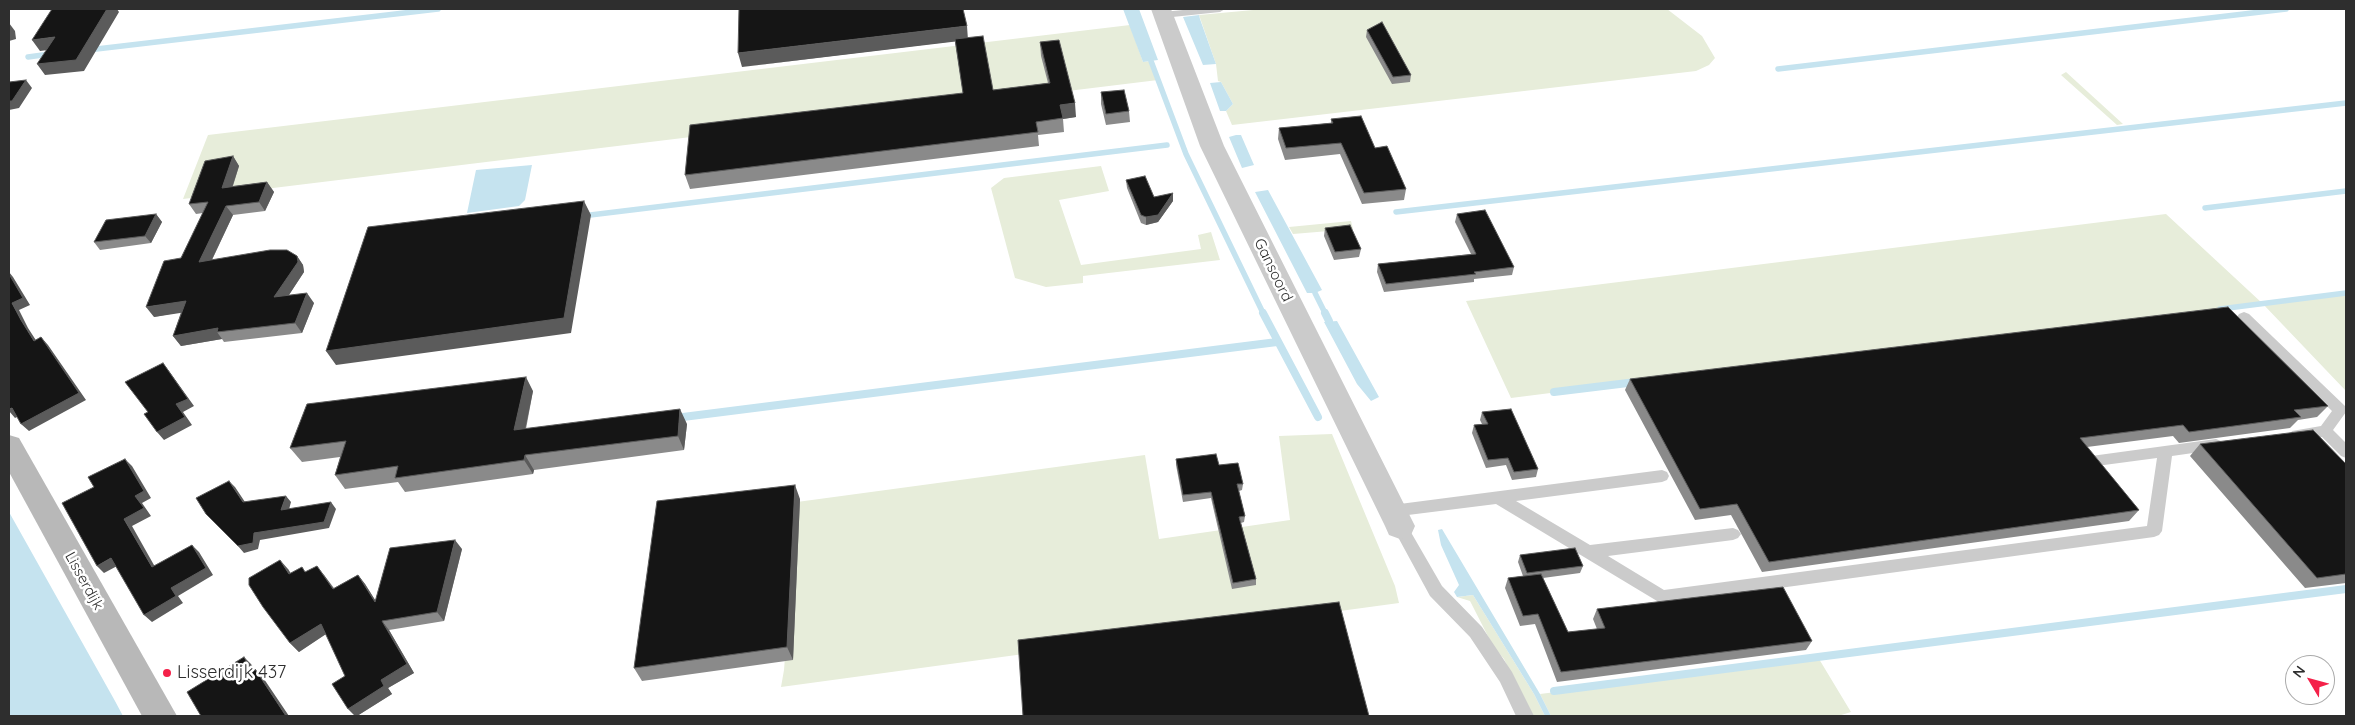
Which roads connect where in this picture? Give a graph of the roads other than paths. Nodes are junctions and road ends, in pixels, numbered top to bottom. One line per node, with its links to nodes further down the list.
1 (1220, 9): 2 (lane)
2 (1162, 12): 13 (street, Gansoord)
3 (2244, 317): 4 (lane)
4 (2325, 431): 5 (lane); 9 (lane)
5 (2278, 437)
6 (2231, 443): 8 (lane)
7 (9, 446): 16 (street, Lisserdijk)
8 (2165, 451): 10 (lane); 15 (lane)
9 (2346, 452)
10 (2089, 461)
11 (1662, 476): 12 (lane)
12 (1499, 498): 13 (lane); 15 (lane)
13 (1396, 518): 17 (lane)
14 (1733, 534): 15 (lane)
15 (1588, 552)
16 (160, 716)
17 (1525, 716)

